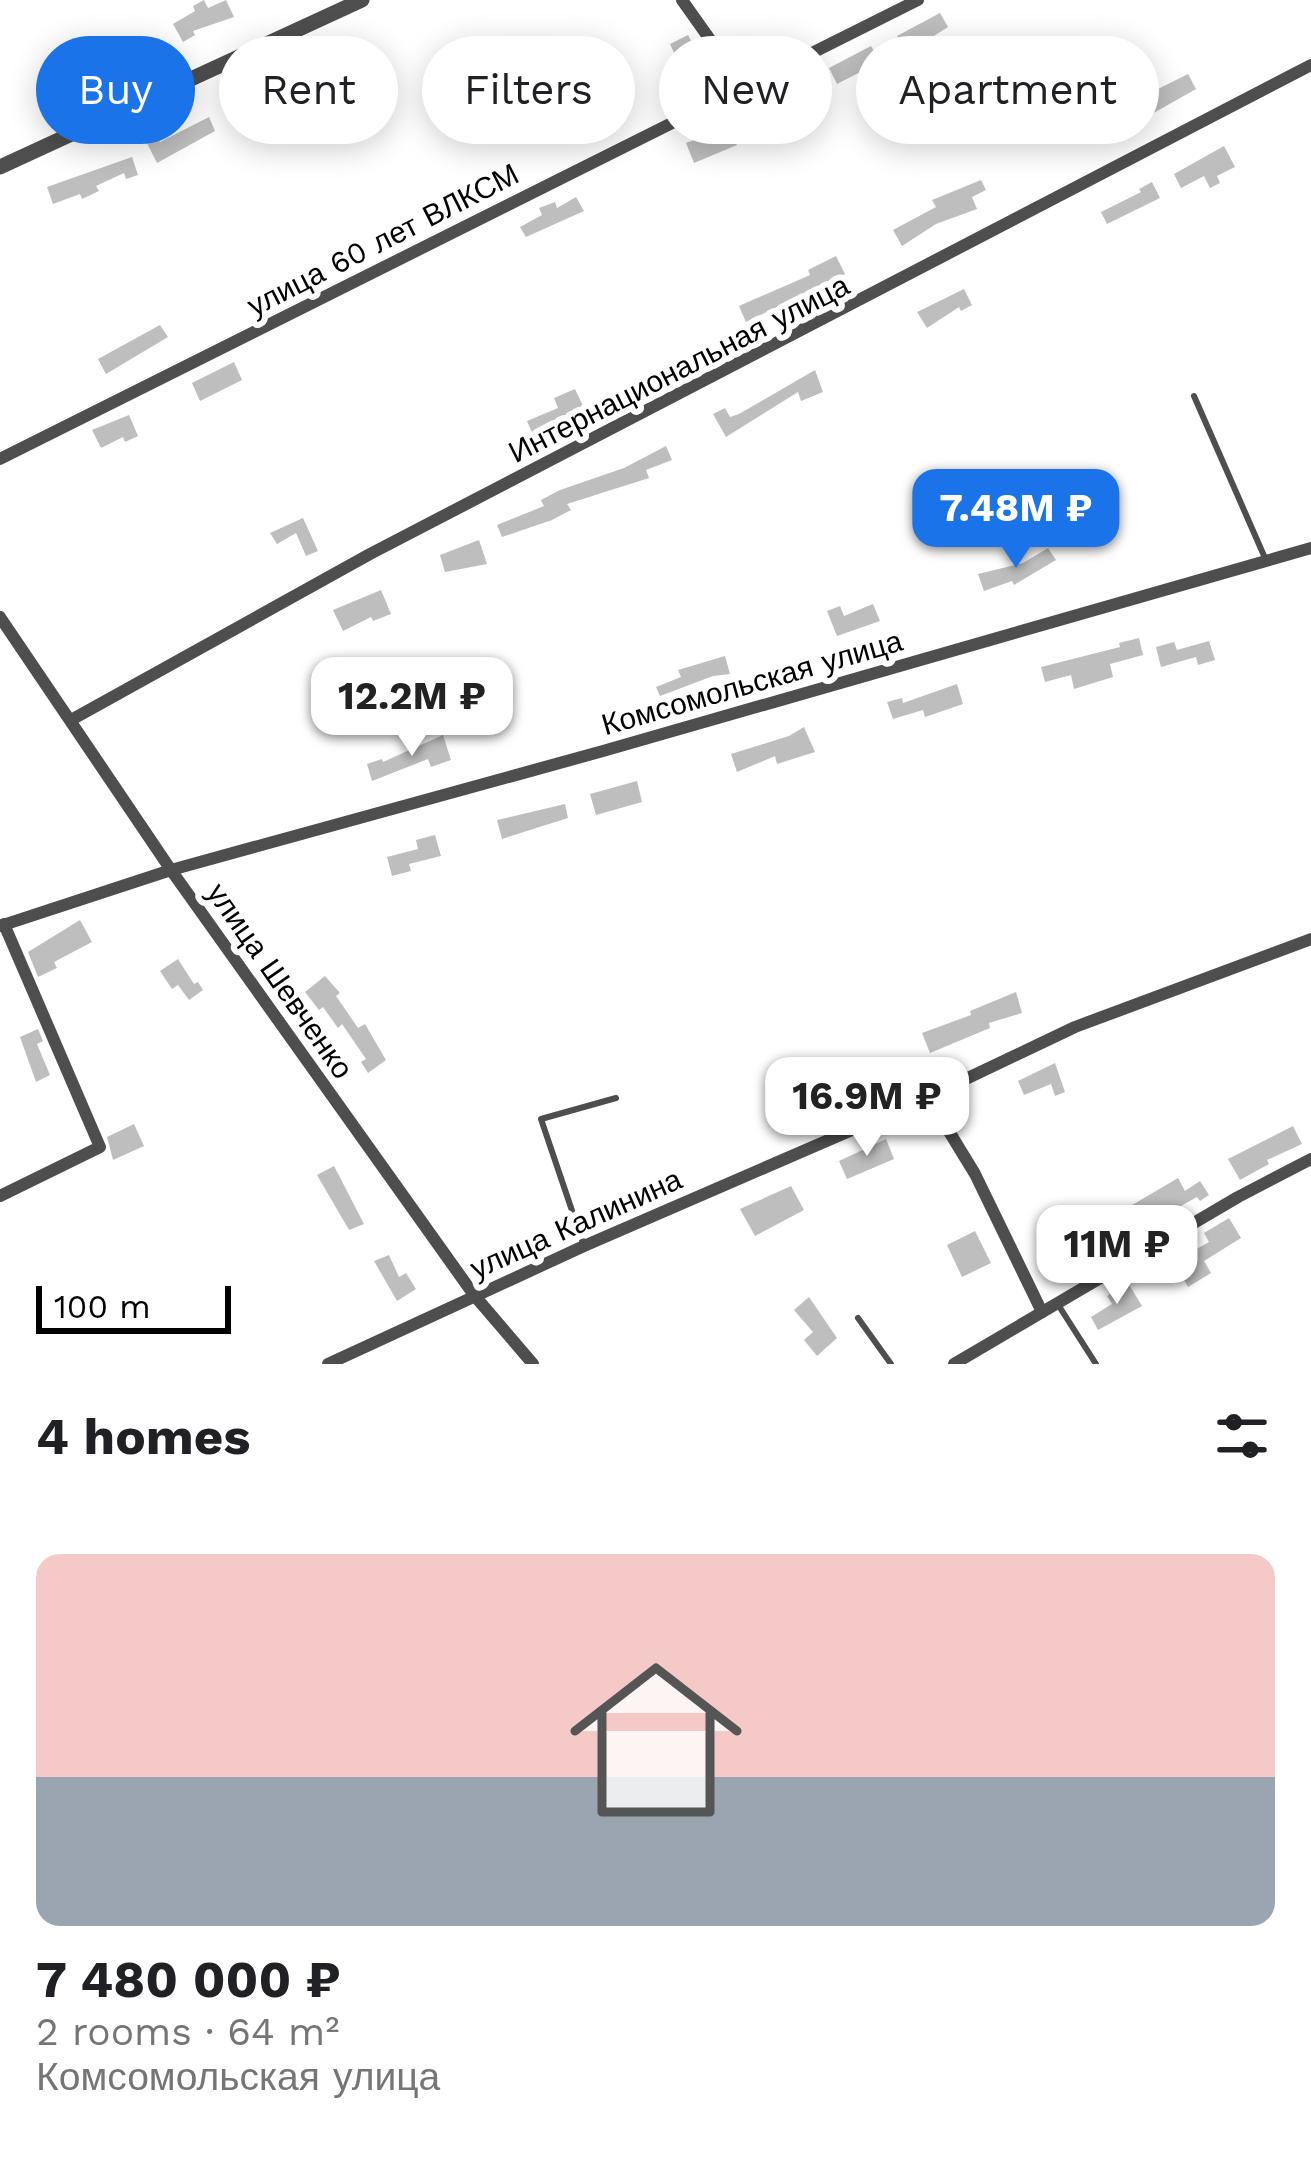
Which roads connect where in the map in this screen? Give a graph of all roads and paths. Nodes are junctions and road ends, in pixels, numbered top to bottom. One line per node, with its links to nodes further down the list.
1 (362, 0): 8 (street)
2 (682, 0): 4 (street)
3 (918, 0): 5 (street, улица 60 лет ВЛКСМ)
4 (707, 36)
5 (832, 42)
6 (1311, 65): 14 (street, Интернациональная улица)
7 (659, 128): 10 (street, улица 60 лет ВЛКСМ)
8 (0, 167)
9 (1194, 396): 12 (lane)
10 (0, 459)
11 (1311, 548): 12 (street, Комсомольская улица)
12 (1266, 561): 15 (street, Комсомольская улица)
13 (0, 617): 14 (street, улица Шевченко)
14 (71, 720): 15 (street, улица Шевченко)
15 (171, 870): 16 (street, Комсомольская улица); 23 (street, улица Шевченко)
16 (2, 925): 21 (street)
17 (1311, 939): 18 (street, улица Калинина)
18 (928, 1097): 22 (street, улица Калинина); 25 (street)
19 (616, 1098): 22 (lane)
20 (1311, 1159): 24 (street)
21 (0, 1196)
22 (584, 1246): 23 (street, улица Калинина)
23 (474, 1295): 27 (street, улица Калинина); 28 (street, улица Шевченко)
24 (1058, 1303): 25 (street); 31 (lane)
25 (1042, 1312): 30 (street)
26 (858, 1318): 29 (lane)
27 (328, 1364)
28 (533, 1364)
29 (891, 1364)
30 (954, 1364)
31 (1096, 1364)

